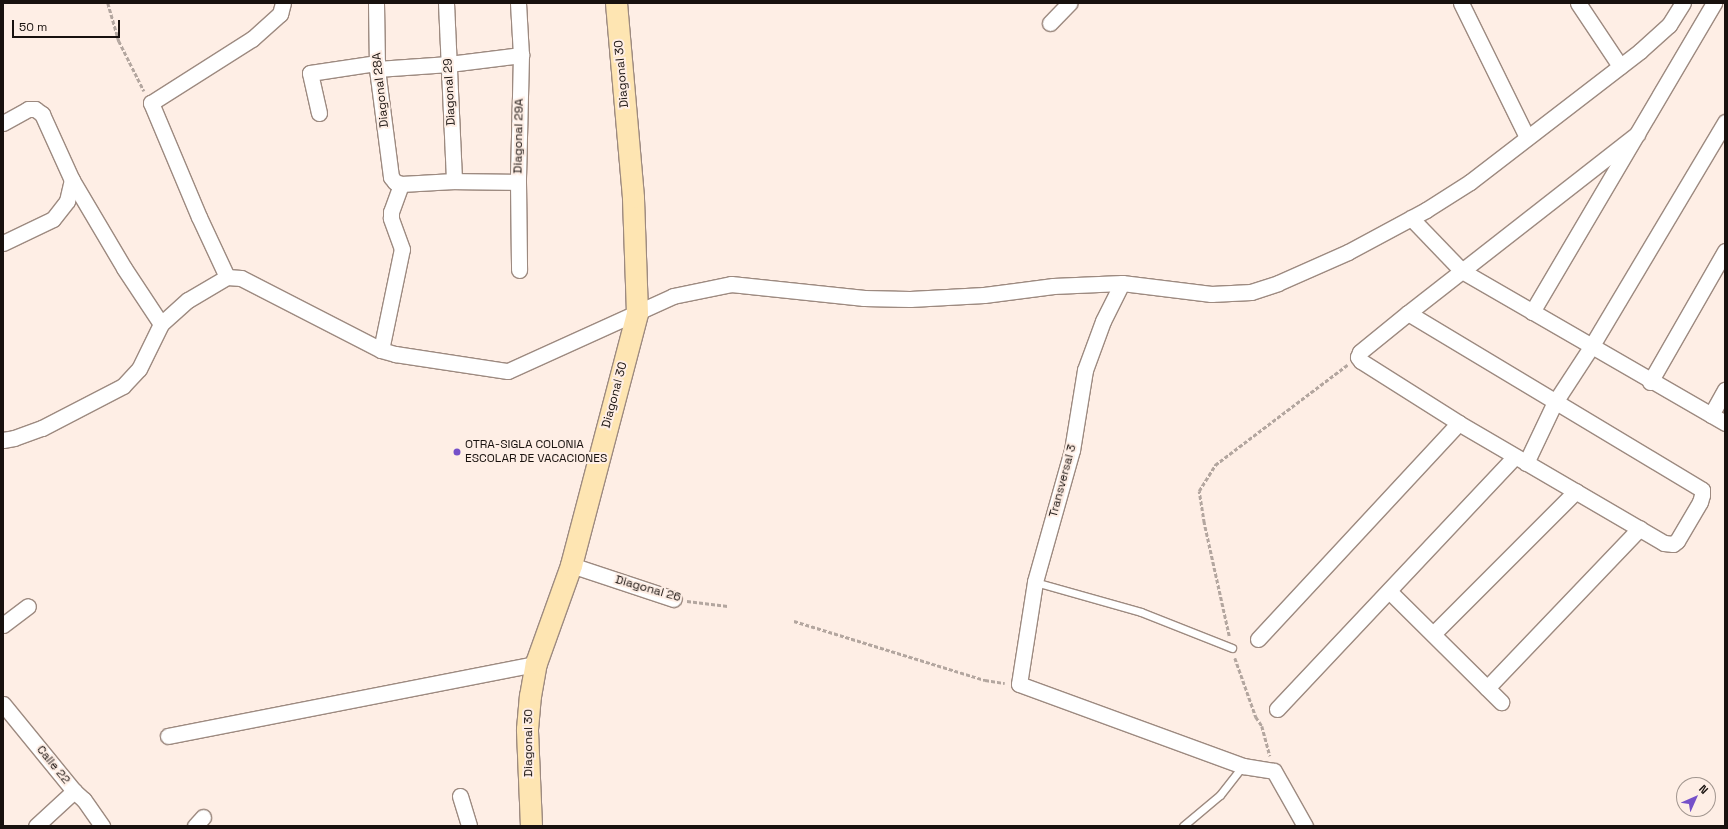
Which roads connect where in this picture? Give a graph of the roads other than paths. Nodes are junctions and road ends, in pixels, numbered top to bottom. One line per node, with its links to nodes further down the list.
1 (376, 3): 14 (street, Diagonal 28A)
2 (446, 3): 13 (street, Diagonal 29)
3 (518, 3): 12 (street, Diagonal 29A)
4 (616, 3): 33 (street, Diagonal 30)
5 (1069, 3): 11 (street)
6 (1461, 3): 20 (street)
7 (1578, 3): 15 (street)
8 (1683, 3): 15 (street)
9 (1714, 3): 19 (street)
10 (282, 8): 30 (street)
11 (1050, 23)
12 (520, 55): 13 (street); 24 (street, Diagonal 29A)
13 (449, 64): 14 (street); 23 (street, Diagonal 29)
14 (377, 66): 16 (street); 22 (street, Diagonal 28A)
15 (1620, 66): 20 (street)
16 (319, 112)
17 (1725, 122): 36 (street)
18 (3, 123): 21 (street)
19 (1637, 134): 29 (street); 32 (street)
20 (1527, 137): 25 (street)
21 (72, 180): 26 (street); 35 (street)
22 (396, 181): 23 (street); 37 (street)
23 (454, 181): 24 (street)
24 (518, 182): 28 (street, Diagonal 29A)
25 (1411, 218): 29 (street); 31 (street)
26 (3, 243)
27 (1725, 251): 38 (street)
28 (519, 270)
29 (1462, 271): 32 (street); 34 (street)
30 (227, 277): 35 (street); 37 (street)
31 (1122, 283): 33 (street); 49 (street, Transversal 3)
32 (1532, 312): 36 (street)
33 (637, 313): 37 (street); 48 (street, Diagonal 30)
34 (1408, 313): 40 (street); 42 (street)
35 (161, 324): 44 (street)
36 (1591, 347): 38 (street); 40 (street)
37 (381, 350)
38 (1650, 382): 41 (street)
39 (1725, 390): 41 (street)
40 (1555, 402): 45 (street); 47 (street)
41 (1711, 415): 43 (street)
42 (1459, 423): 45 (street); 55 (street)
43 (1725, 424)
44 (3, 440)
45 (1521, 459): 46 (street); 50 (street)
46 (1576, 491): 47 (street); 54 (street)
47 (1640, 528): 58 (street)
48 (571, 565): 51 (street, Diagonal 26); 57 (street, Diagonal 30)
49 (1035, 582): 56 (lane); 63 (street, Transversal 3)
50 (1389, 591): 54 (street); 61 (street)
51 (674, 599)
52 (28, 606): 53 (street)
53 (3, 625)
54 (1433, 634): 58 (street)
55 (1258, 640)
56 (1232, 648)
57 (536, 664): 62 (street); 69 (street, Diagonal 30)
58 (1487, 688): 59 (street)
59 (1501, 702)
60 (3, 704): 64 (street, Calle 22)
61 (1277, 709)
62 (168, 736)
63 (1243, 766): 70 (lane); 71 (street)
64 (74, 791): 66 (street); 67 (street, Calle 22)
65 (460, 796): 68 (street)
66 (36, 826)
67 (102, 826)
68 (469, 826)
69 (531, 826)
70 (1183, 826)
71 (1306, 826)

